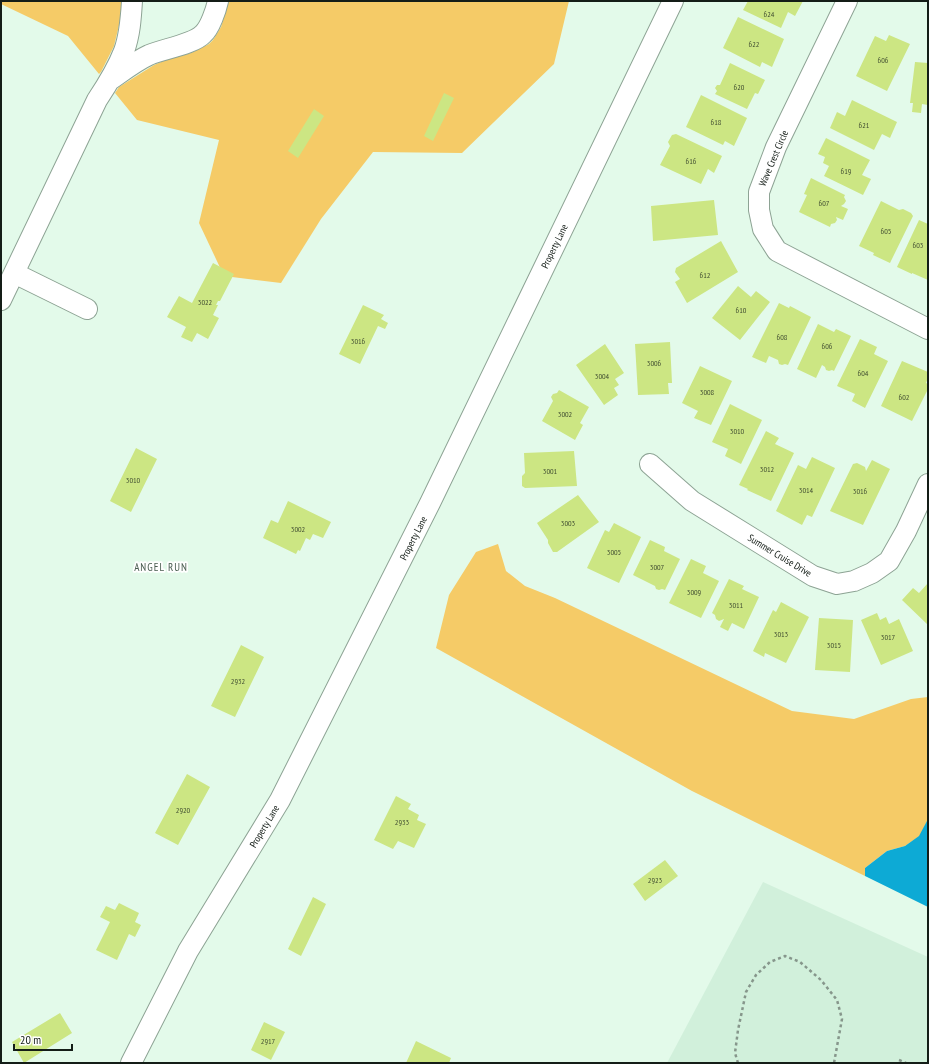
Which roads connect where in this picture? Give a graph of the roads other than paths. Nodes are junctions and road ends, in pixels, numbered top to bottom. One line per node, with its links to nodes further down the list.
1 (132, 1): 5 (street)
2 (218, 1): 5 (street)
3 (673, 1): 12 (street, Property Lane)
4 (847, 1): 9 (street, Wave Crest Circle)
5 (110, 80): 6 (street)
6 (14, 272): 7 (street); 8 (street)
7 (1, 300)
8 (87, 309)
9 (928, 329)
10 (650, 464): 11 (street, Summer Cruise Drive)
11 (928, 484)
12 (131, 1063)

